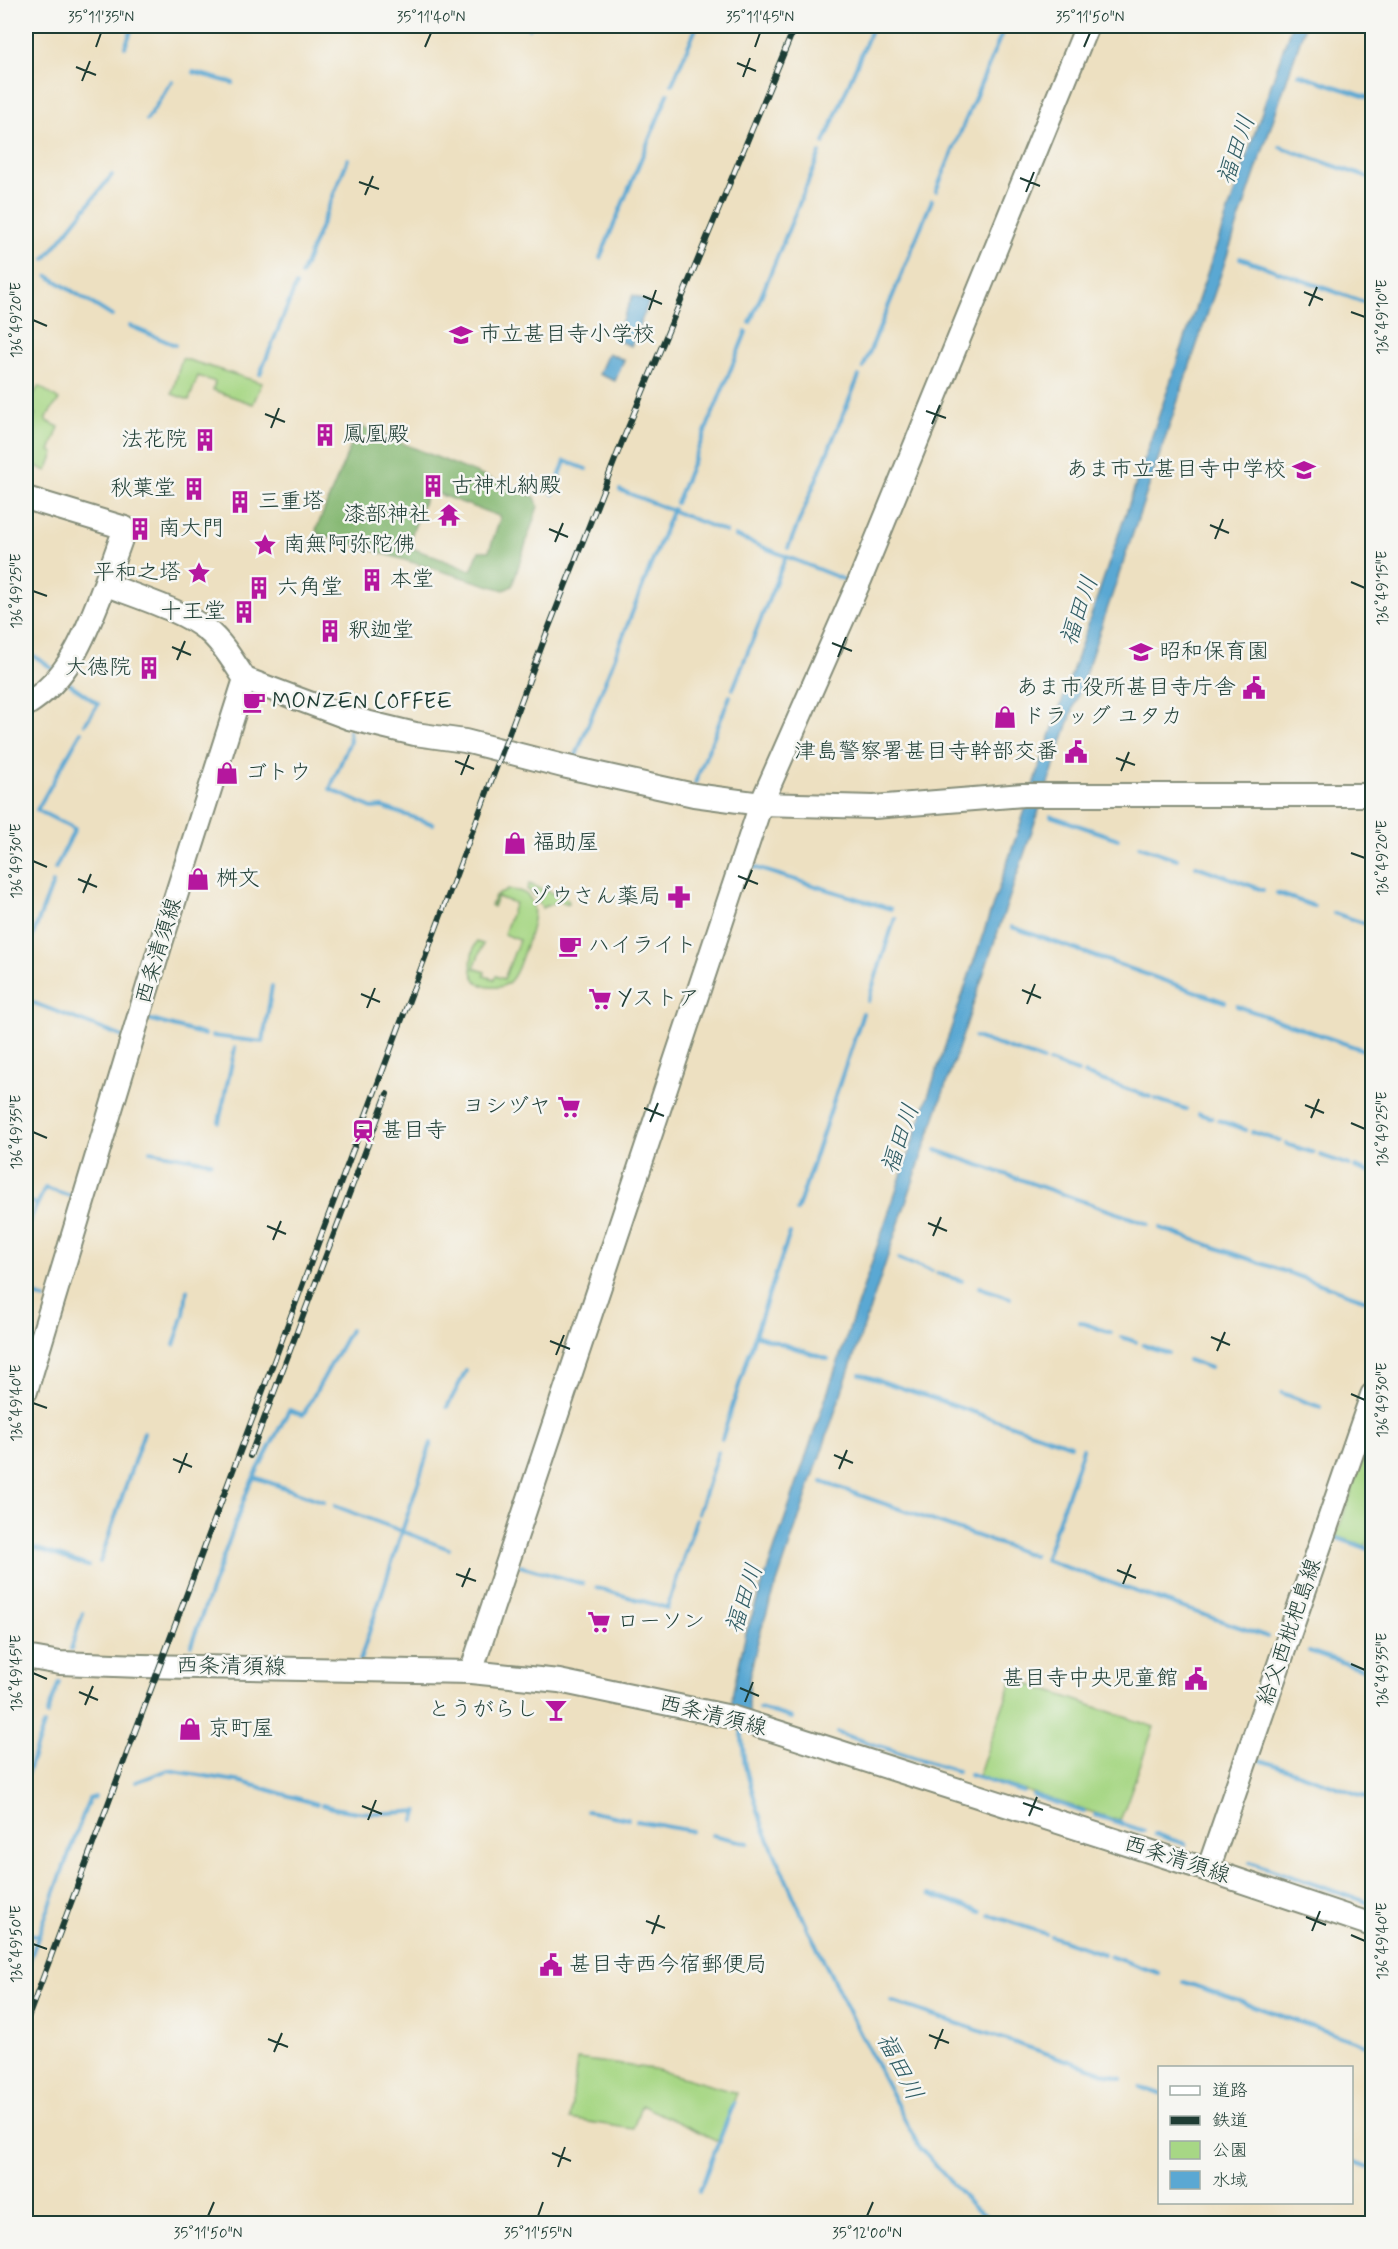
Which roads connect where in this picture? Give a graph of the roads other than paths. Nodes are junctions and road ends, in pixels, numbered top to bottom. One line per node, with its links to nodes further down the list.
1 (1087, 26): 7 (main road)
2 (26, 498): 3 (main road)
3 (105, 584): 4 (main road); 5 (main road)
4 (245, 679): 7 (main road); 8 (main road, 西条清須線)
5 (26, 705)
6 (1372, 795): 7 (main road)
7 (761, 804): 11 (main road)
8 (26, 1391)
9 (1372, 1395): 12 (main road, 給父西枇杷島線)
10 (26, 1657): 11 (main road, 西条清須線)
11 (471, 1672): 12 (main road, 西条清須線)
12 (1208, 1870): 13 (main road, 西条清須線)
13 (1372, 1925)

